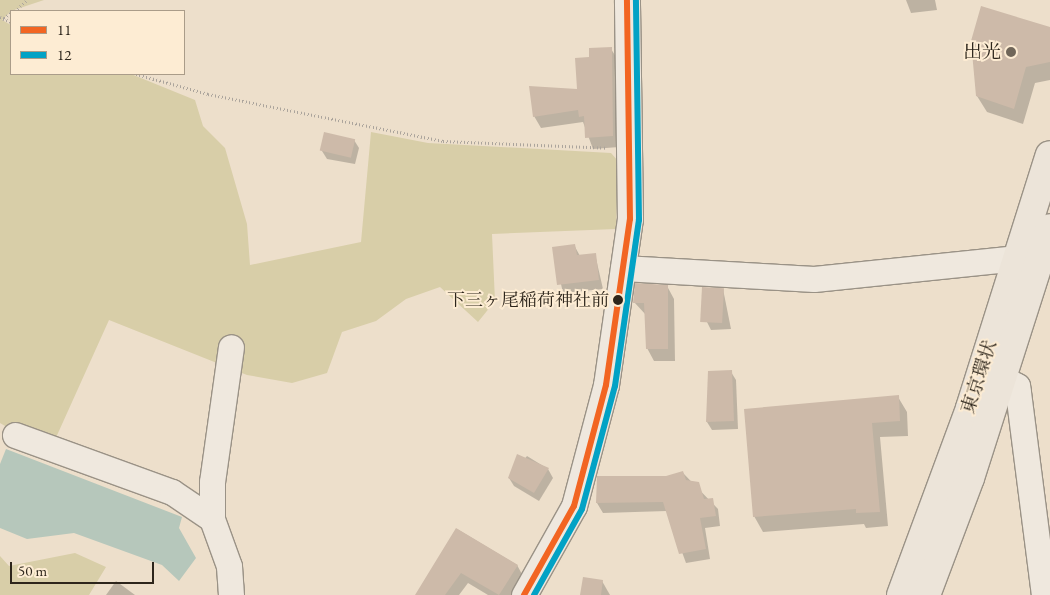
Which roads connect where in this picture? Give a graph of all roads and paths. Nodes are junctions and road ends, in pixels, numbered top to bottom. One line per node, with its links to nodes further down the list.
1 (27, 0): 3 (path)
2 (628, 0): 5 (street)
3 (16, 10)
4 (140, 75): 5 (path)
5 (628, 149): 9 (street)
6 (1050, 155): 8 (highway, 東京環状)
7 (1050, 228): 8 (highway, 東京環状)
8 (1036, 256): 9 (street); 11 (highway, 東京環状); 16 (highway, 東京環状)
9 (623, 268): 15 (street)
10 (231, 347): 13 (street)
11 (1004, 379): 17 (highway, 東京環状); 18 (street)
12 (15, 435): 13 (street)
13 (212, 519): 14 (street)
14 (231, 595)
15 (524, 595)
16 (900, 595)
17 (926, 595)
18 (1044, 595)

